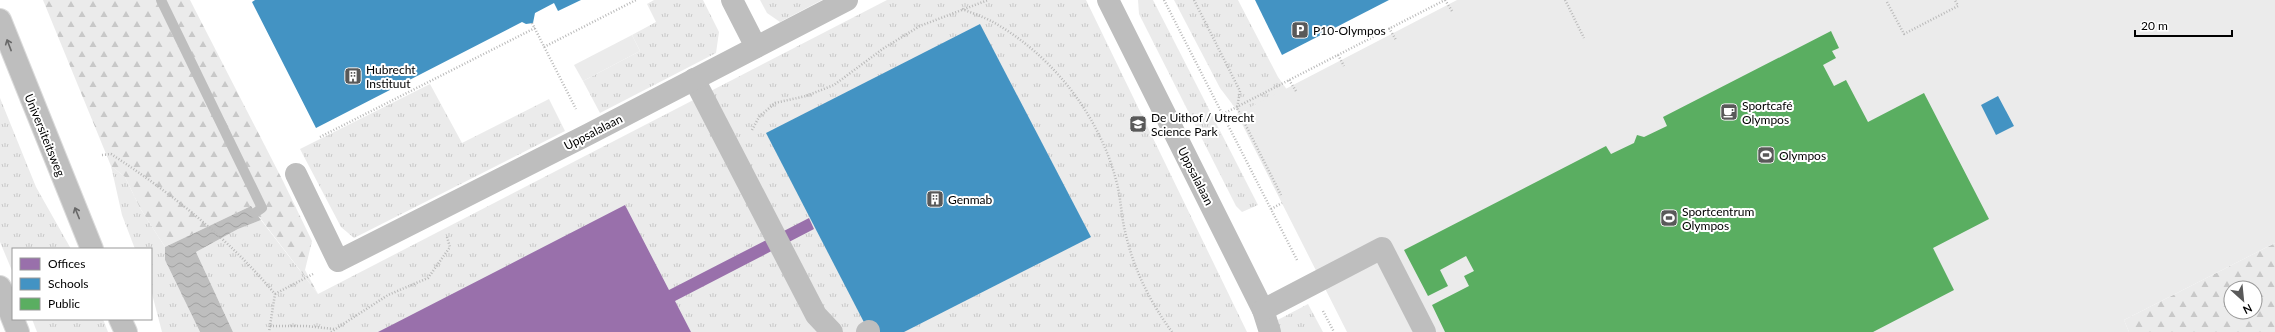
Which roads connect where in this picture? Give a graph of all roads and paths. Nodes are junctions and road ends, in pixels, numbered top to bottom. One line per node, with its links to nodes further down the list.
1 (636, 0): 20 (path)
2 (732, 0): 21 (street)
3 (847, 0): 21 (street, Uppsalalaan)
4 (988, 0): 12 (path)
5 (1108, 0): 43 (street, Uppsalalaan)
6 (1164, 0): 28 (path)
7 (1194, 0): 27 (path)
8 (1445, 0): 13 (path); 17 (path)
9 (1565, 0): 18 (path)
10 (1955, 0): 11 (path)
11 (1887, 2)
12 (962, 10): 32 (path); 54 (path)
13 (1452, 11)
14 (0, 20): 38 (street, Universiteitsweg, one-way to 14)
15 (532, 23): 16 (path)
16 (534, 28): 20 (path); 30 (path)
17 (1390, 28): 19 (path); 22 (path)
18 (1584, 38)
19 (1396, 40)
20 (544, 47): 29 (path)
21 (756, 47): 24 (street, Uppsalalaan)
22 (1338, 55): 23 (path); 25 (path)
23 (1344, 66)
24 (694, 79): 29 (street, Uppsalalaan); 32 (street)
25 (1289, 80): 26 (path); 27 (path)
26 (1296, 91)
27 (1237, 108): 28 (path); 34 (path)
28 (1223, 114): 37 (path)
29 (589, 134): 36 (street, Uppsalalaan)
30 (320, 137)
31 (102, 155): 42 (path)
32 (736, 160): 53 (street)
33 (296, 174): 39 (street)
34 (1280, 195)
35 (1282, 203): 37 (path)
36 (440, 209): 39 (street, Uppsalalaan); 48 (path)
37 (1270, 209): 40 (path)
38 (92, 248)
39 (338, 261): 42 (path)
40 (1310, 286): 43 (street); 56 (street)
41 (0, 287): 44 (street)
42 (275, 294): 47 (path)
43 (1263, 310): 55 (street, Uppsalalaan)
44 (12, 317)
45 (13, 320): 49 (street)
46 (120, 320): 50 (street)
47 (270, 326): 48 (path); 51 (path)
48 (334, 329): 52 (path)
49 (18, 332)
50 (126, 332)
51 (269, 332)
52 (331, 332)
53 (832, 332)
54 (1172, 332)
55 (1270, 332)
56 (1425, 332)

